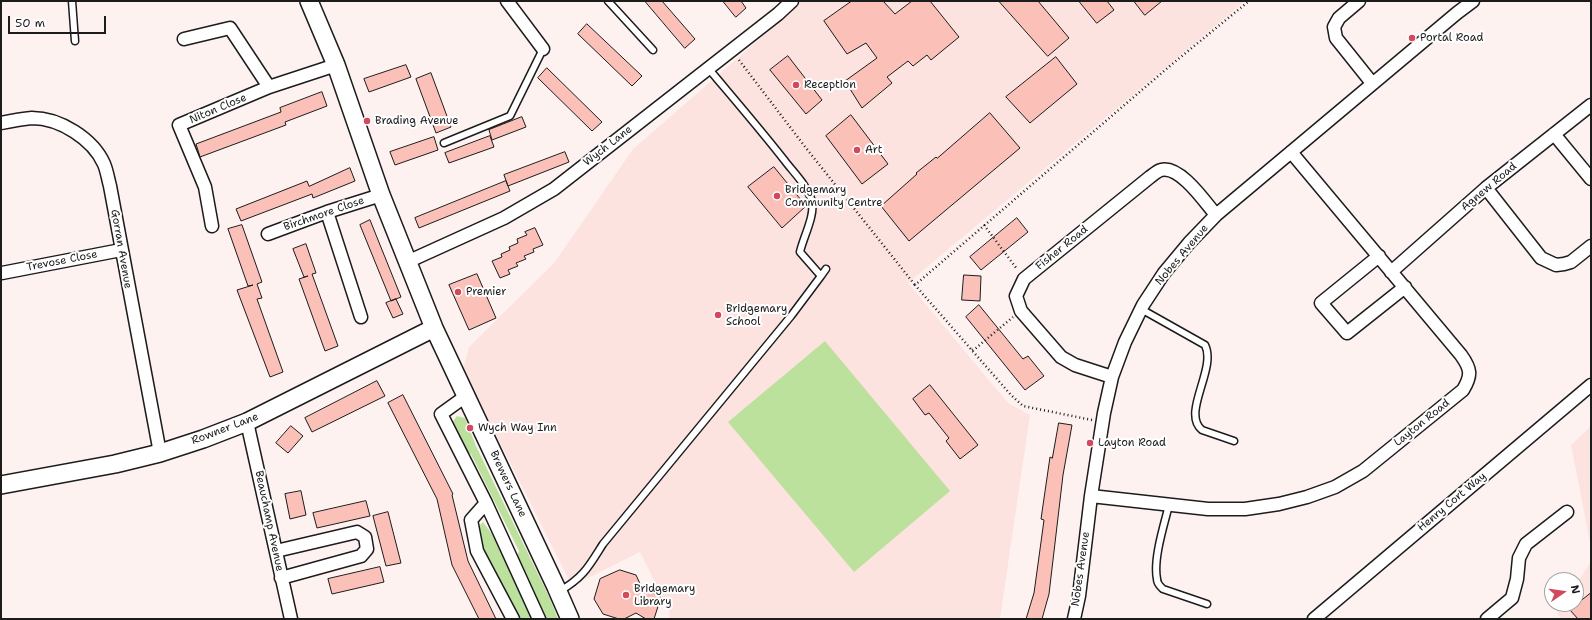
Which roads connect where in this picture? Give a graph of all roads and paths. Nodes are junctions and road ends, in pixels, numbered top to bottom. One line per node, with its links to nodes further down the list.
1 (72, 1): 10 (lane)
2 (507, 1): 11 (street)
3 (608, 1): 12 (lane)
4 (792, 1): 13 (street, Wych Lane)
5 (1249, 1): 28 (path)
6 (1359, 1): 16 (street)
7 (1473, 1): 16 (street, Nobes Avenue)
8 (311, 2): 14 (street)
9 (184, 39): 17 (street)
10 (75, 41)
11 (543, 49): 21 (lane)
12 (653, 50)
13 (732, 50): 15 (street, Wych Lane); 40 (path)
14 (336, 66): 17 (street, Niton Close); 25 (street)
15 (708, 68): 34 (street, Wych Lane); 38 (lane)
16 (1372, 83): 22 (street, Nobes Avenue)
17 (269, 87): 29 (street, Niton Close)
18 (1591, 105): 20 (street, Agnew Road)
19 (1, 123): 32 (street, Gorran Avenue)
20 (1554, 134): 23 (street); 24 (street, Agnew Road)
21 (444, 143)
22 (1291, 152): 27 (street, Nobes Avenue); 33 (street, Layton Road)
23 (1591, 179)
24 (1486, 188): 31 (street); 36 (street, Agnew Road)
25 (381, 194): 26 (street, Birchmore Close); 34 (street)
26 (328, 212): 30 (street, Birchmore Close); 44 (street)
27 (1216, 215): 39 (street, Fisher Road); 42 (street, Nobes Avenue)
28 (984, 225): 39 (path); 40 (path)
29 (212, 226)
30 (268, 234)
31 (1591, 246)
32 (121, 250): 37 (street, Trevose Close); 53 (street, Gorran Avenue)
33 (1379, 256): 36 (street, Layton Road); 41 (street)
34 (407, 262): 45 (street)
35 (826, 269): 38 (lane)
36 (1391, 272): 41 (street, Layton Road)
37 (2, 273)
38 (821, 276): 61 (lane)
39 (1024, 279): 43 (street, Fisher Road)
40 (915, 285): 46 (path)
41 (1405, 287): 57 (street, Layton Road)
42 (1141, 309): 47 (street, Nobes Avenue); 52 (lane)
43 (1021, 311): 46 (path); 47 (street)
44 (361, 317)
45 (434, 328): 49 (street, Brewers Lane); 50 (street, Rowner Lane)
46 (972, 350): 51 (path)
47 (1112, 377): 51 (street, Nobes Avenue)
48 (1591, 385): 68 (street, Henry Cort Way)
49 (466, 396): 56 (street); 61 (street, Brewers Lane)
50 (247, 422): 53 (street, Rowner Lane); 59 (street, Beauchamp Avenue)
51 (1102, 422): 55 (street, Nobes Avenue)
52 (1234, 440)
53 (160, 453): 54 (street, Rowner Lane)
54 (1, 485)
55 (1090, 496): 57 (street, Layton Road); 67 (street, Nobes Avenue)
56 (486, 503): 64 (street); 65 (street)
57 (1169, 505): 62 (lane)
58 (1567, 512): 69 (street)
59 (276, 551): 60 (street, Beauchamp Avenue); 60 (street)
60 (281, 578): 63 (street, Beauchamp Avenue)
61 (558, 592): 66 (street, Brewers Lane)
62 (1208, 604)
63 (292, 619)
64 (513, 619)
65 (539, 619)
66 (570, 619)
67 (1074, 619)
68 (1314, 619)
69 (1487, 619)

